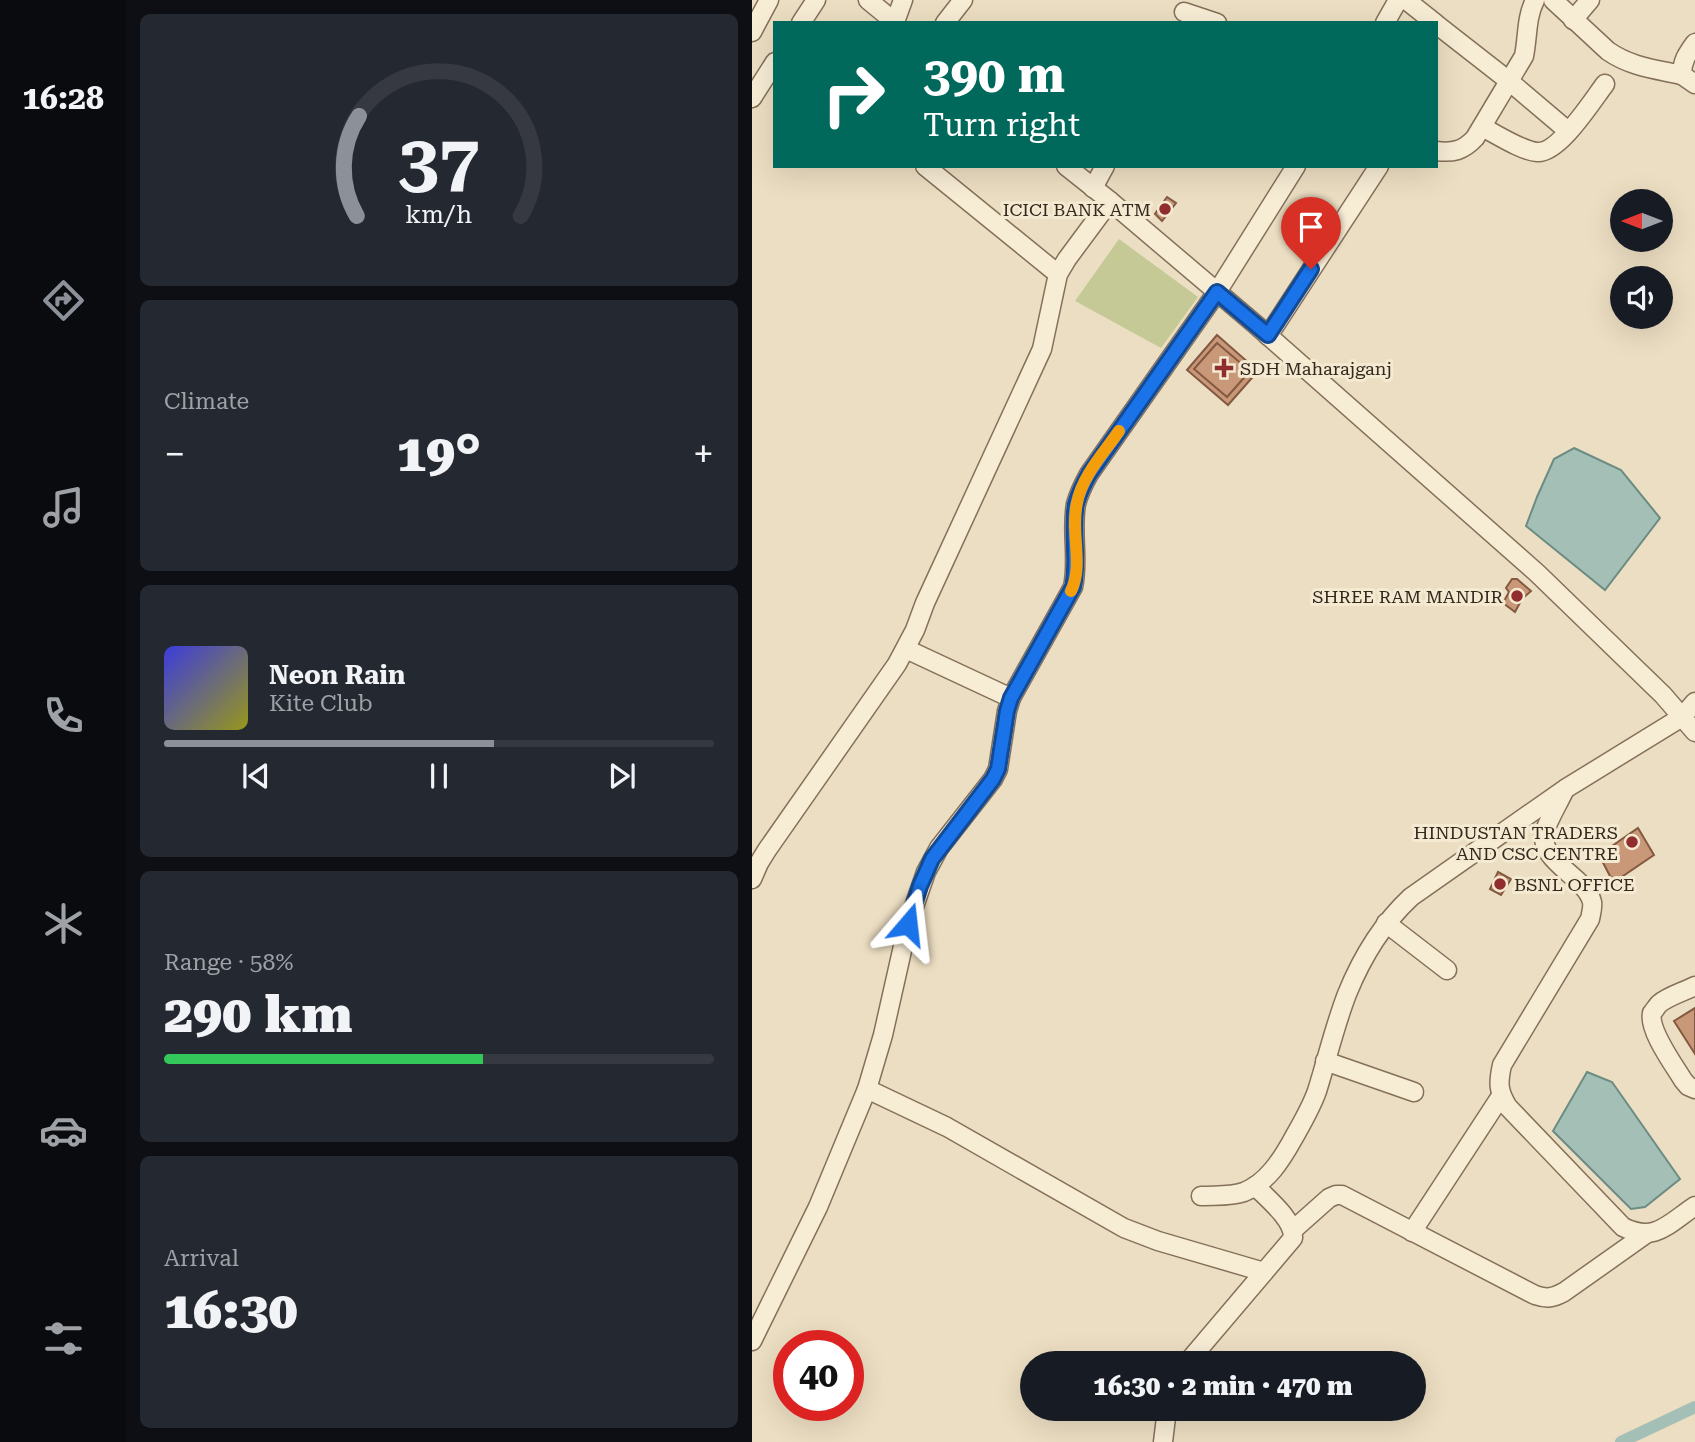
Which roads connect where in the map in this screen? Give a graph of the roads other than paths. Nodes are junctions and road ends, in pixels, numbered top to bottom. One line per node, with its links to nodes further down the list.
1 (769, 0): 19 (street)
2 (816, 0): 11 (street)
3 (868, 0): 12 (street)
4 (903, 0): 13 (street)
5 (963, 0): 14 (street)
6 (1539, 0): 10 (street); 23 (street)
7 (1590, 0): 10 (street)
8 (1398, 1): 16 (street); 17 (street)
9 (1184, 12): 15 (street)
10 (1573, 20): 22 (street)
11 (802, 21)
12 (894, 21)
13 (895, 21)
14 (947, 21)
15 (1211, 21)
16 (1386, 21)
17 (1433, 21)
18 (1438, 25): 23 (street)
19 (752, 32)
20 (1695, 43): 22 (street)
21 (773, 65): 25 (street)
22 (1688, 80)
23 (1509, 81): 26 (street); 27 (street)
24 (1605, 84): 27 (street)
25 (752, 98)
26 (1482, 127): 27 (street); 28 (street)
27 (1568, 131)
28 (1438, 151)
29 (1068, 168): 34 (street)
30 (1104, 168): 34 (street)
31 (1295, 168): 37 (street)
32 (1378, 168): 38 (street)
33 (946, 173): 36 (street)
34 (1093, 188): 35 (street)
35 (1110, 201): 36 (street); 37 (street)
36 (1058, 274): 39 (street)
37 (1217, 292): 38 (street); 40 (street)
38 (1268, 335): 42 (street)
39 (906, 649): 40 (street); 45 (street)
40 (1011, 698): 50 (street)
41 (1695, 702): 42 (street)
42 (1682, 717): 43 (street); 44 (street)
43 (1695, 732)
44 (1565, 789): 46 (street); 53 (street)
45 (752, 879)
46 (1386, 923): 47 (street); 49 (street)
47 (1447, 970)
48 (1695, 986): 51 (street)
49 (1325, 1061): 52 (street); 54 (street)
50 (867, 1088): 60 (street); 61 (street)
51 (1695, 1088)
52 (1414, 1092)
53 (1501, 1096): 58 (street); 59 (street)
54 (1255, 1186): 55 (street); 57 (street)
55 (1201, 1196)
56 (1695, 1206): 59 (street)
57 (1293, 1230): 58 (street); 60 (street)
58 (1412, 1231): 59 (street)
59 (1646, 1234)
60 (1264, 1272): 62 (street)
61 (752, 1341)
62 (1197, 1351)
63 (1166, 1421): 64 (street)
64 (1163, 1442)

